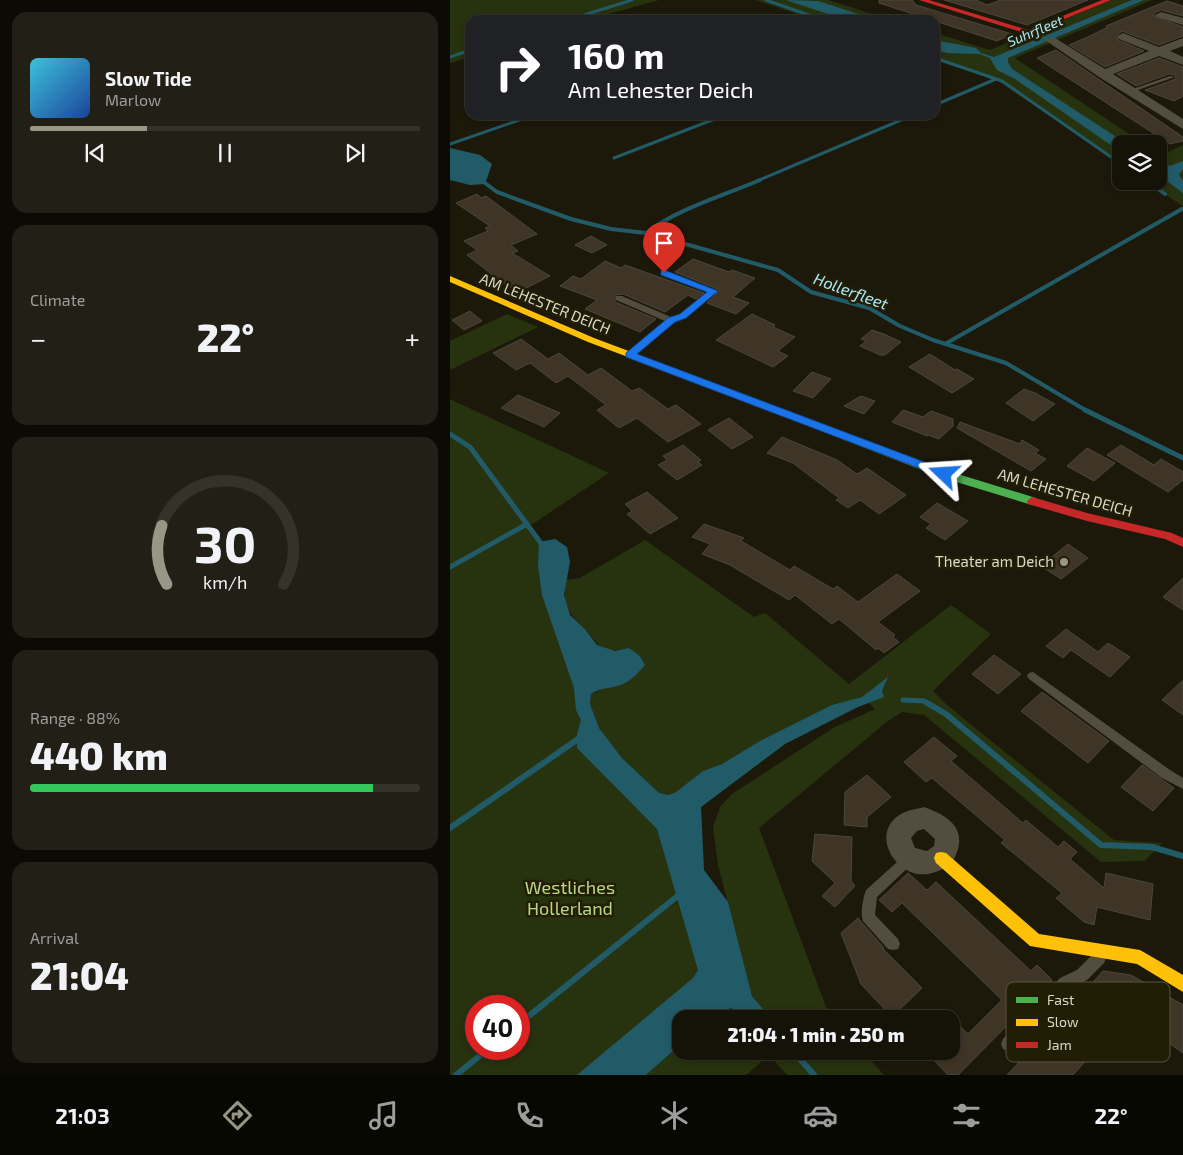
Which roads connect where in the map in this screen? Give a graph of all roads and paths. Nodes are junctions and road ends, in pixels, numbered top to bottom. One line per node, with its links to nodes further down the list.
1 (922, 0): 2 (street)
2 (1108, 0)
3 (1161, 15): 4 (street)
4 (1183, 22)
5 (1123, 37): 8 (street)
6 (1051, 40): 10 (street)
7 (1183, 42): 8 (street)
8 (1157, 52): 9 (street); 10 (street)
9 (1183, 61)
10 (1103, 74): 12 (street)
11 (1172, 77): 12 (lane)
12 (1130, 91): 13 (street)
13 (1183, 125)
14 (664, 273): 17 (lane)
15 (450, 280): 18 (street, AM LEHESTER DEICH)
16 (619, 298): 17 (lane)
17 (672, 320): 18 (lane)
18 (630, 355): 19 (street, AM LEHESTER DEICH)
19 (1183, 542)
20 (1034, 676): 21 (lane)
21 (1183, 784)
22 (941, 858): 23 (street); 23 (street); 25 (street)
23 (909, 859): 24 (lane)
24 (893, 944)
25 (1105, 952): 26 (lane); 27 (street)
26 (1067, 982)
27 (1183, 984)

